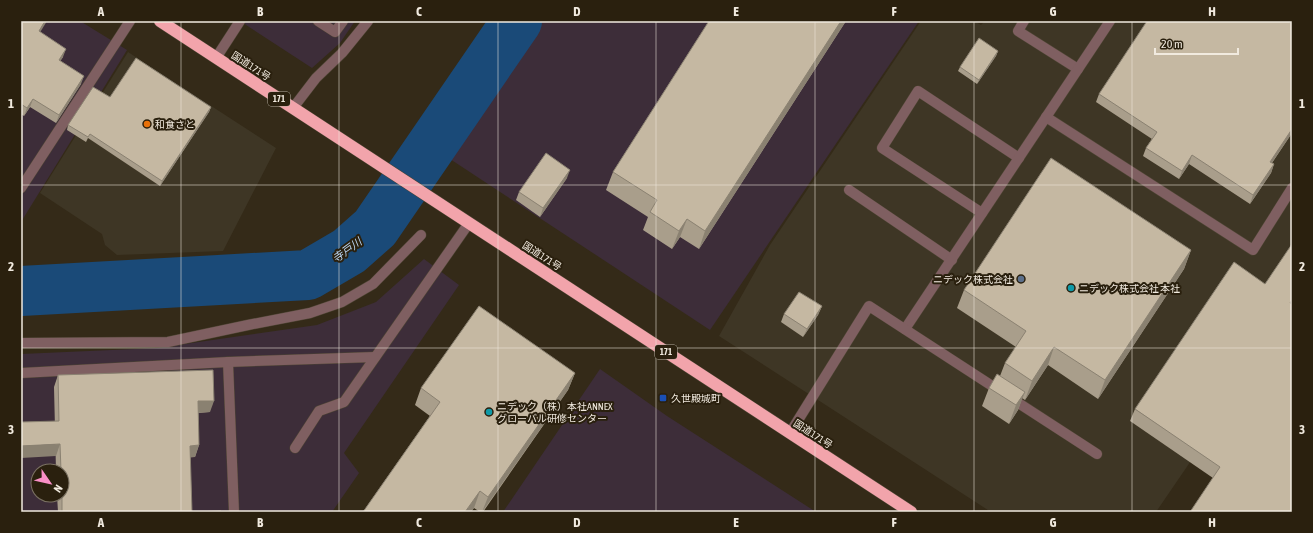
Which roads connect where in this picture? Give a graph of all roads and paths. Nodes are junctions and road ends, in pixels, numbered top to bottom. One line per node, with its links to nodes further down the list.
1 (130, 21): 14 (street)
2 (160, 21): 9 (highway, 国道171号 / 171)
3 (240, 21): 9 (street)
4 (318, 21): 5 (street)
5 (342, 21)
6 (368, 21): 11 (street)
7 (1024, 21): 10 (street)
8 (1110, 21): 10 (street)
9 (216, 58): 11 (highway, 国道171号 / 171)
10 (1078, 69): 12 (street)
11 (293, 108): 18 (highway, 国道171号 / 171)
12 (1046, 117): 13 (street); 15 (street)
13 (1019, 158): 17 (street); 17 (street)
14 (21, 188)
15 (1292, 188)
16 (849, 190): 20 (street)
17 (982, 213): 20 (street)
18 (469, 223): 23 (street); 26 (highway, 国道171号 / 171)
19 (421, 234): 22 (street)
20 (952, 260): 21 (street)
21 (905, 329): 26 (street); 28 (street)
22 (21, 343)
23 (375, 357): 24 (street); 27 (street)
24 (228, 362): 25 (street); 29 (street)
25 (21, 372)
26 (790, 433): 30 (highway, 国道171号 / 171)
27 (295, 448)
28 (1097, 454)
29 (234, 512)
30 (911, 512)

